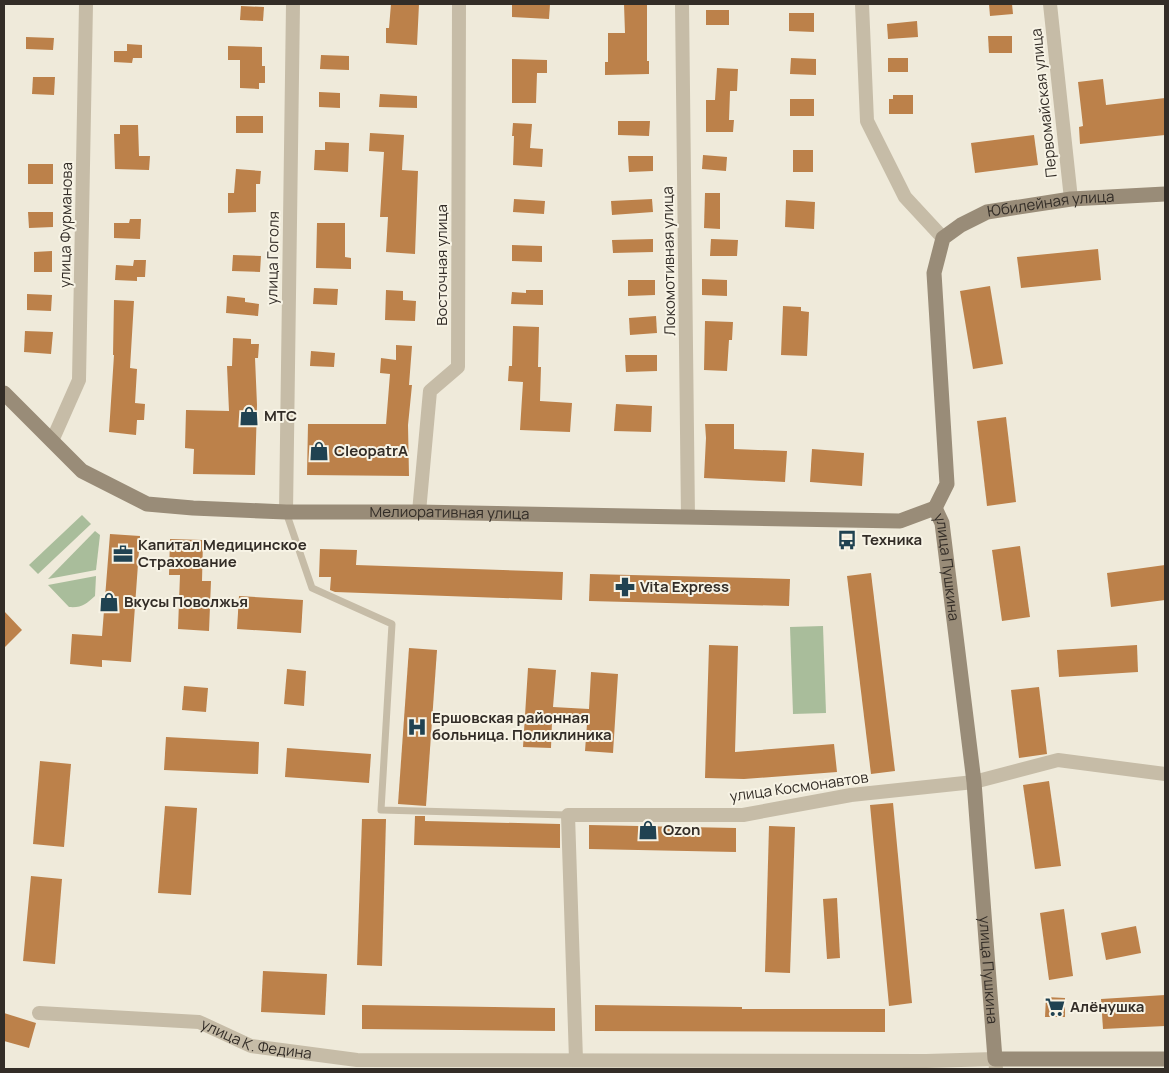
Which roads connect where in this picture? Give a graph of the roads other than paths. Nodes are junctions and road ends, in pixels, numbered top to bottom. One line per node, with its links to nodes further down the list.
1 (86, 4): 11 (street, улица Фурманова)
2 (293, 4): 13 (street, улица Гоголя)
3 (459, 4): 14 (street, Восточная улица)
4 (682, 4): 15 (street, Локомотивная улица)
5 (862, 4): 9 (street)
6 (1050, 4): 8 (street, Первомайская улица)
7 (1165, 194): 8 (main road, Юбилейная улица)
8 (1071, 199): 9 (main road, Юбилейная улица)
9 (943, 238): 12 (main road, улица Пушкина)
10 (5, 397): 11 (main road, Мелиоративная улица)
11 (52, 441): 13 (main road, Мелиоративная улица)
12 (935, 508): 15 (main road, Мелиоративная улица); 17 (main road, улица Пушкина)
13 (286, 512): 14 (main road, Мелиоративная улица); 18 (lane)
14 (419, 512): 15 (main road, Мелиоративная улица)
15 (688, 517)
16 (1165, 774): 17 (street, улица Космонавтов)
17 (974, 782): 18 (street, улица Космонавтов); 29 (main road, улица Пушкина)
18 (568, 815): 21 (street)
19 (38, 1013): 22 (street, улица К. Федина)
20 (1165, 1059): 29 (main road, улица К. Федина)
21 (576, 1060): 22 (street, улица К. Федина); 23 (street, улица К. Федина)
22 (357, 1064)
23 (716, 1065): 24 (street, улица К. Федина)
24 (759, 1065): 25 (street, улица К. Федина)
25 (795, 1065): 26 (street, улица К. Федина)
26 (837, 1065): 27 (street, улица К. Федина)
27 (884, 1065): 28 (street, улица К. Федина)
28 (927, 1065): 29 (street, улица К. Федина)
29 (995, 1066)

